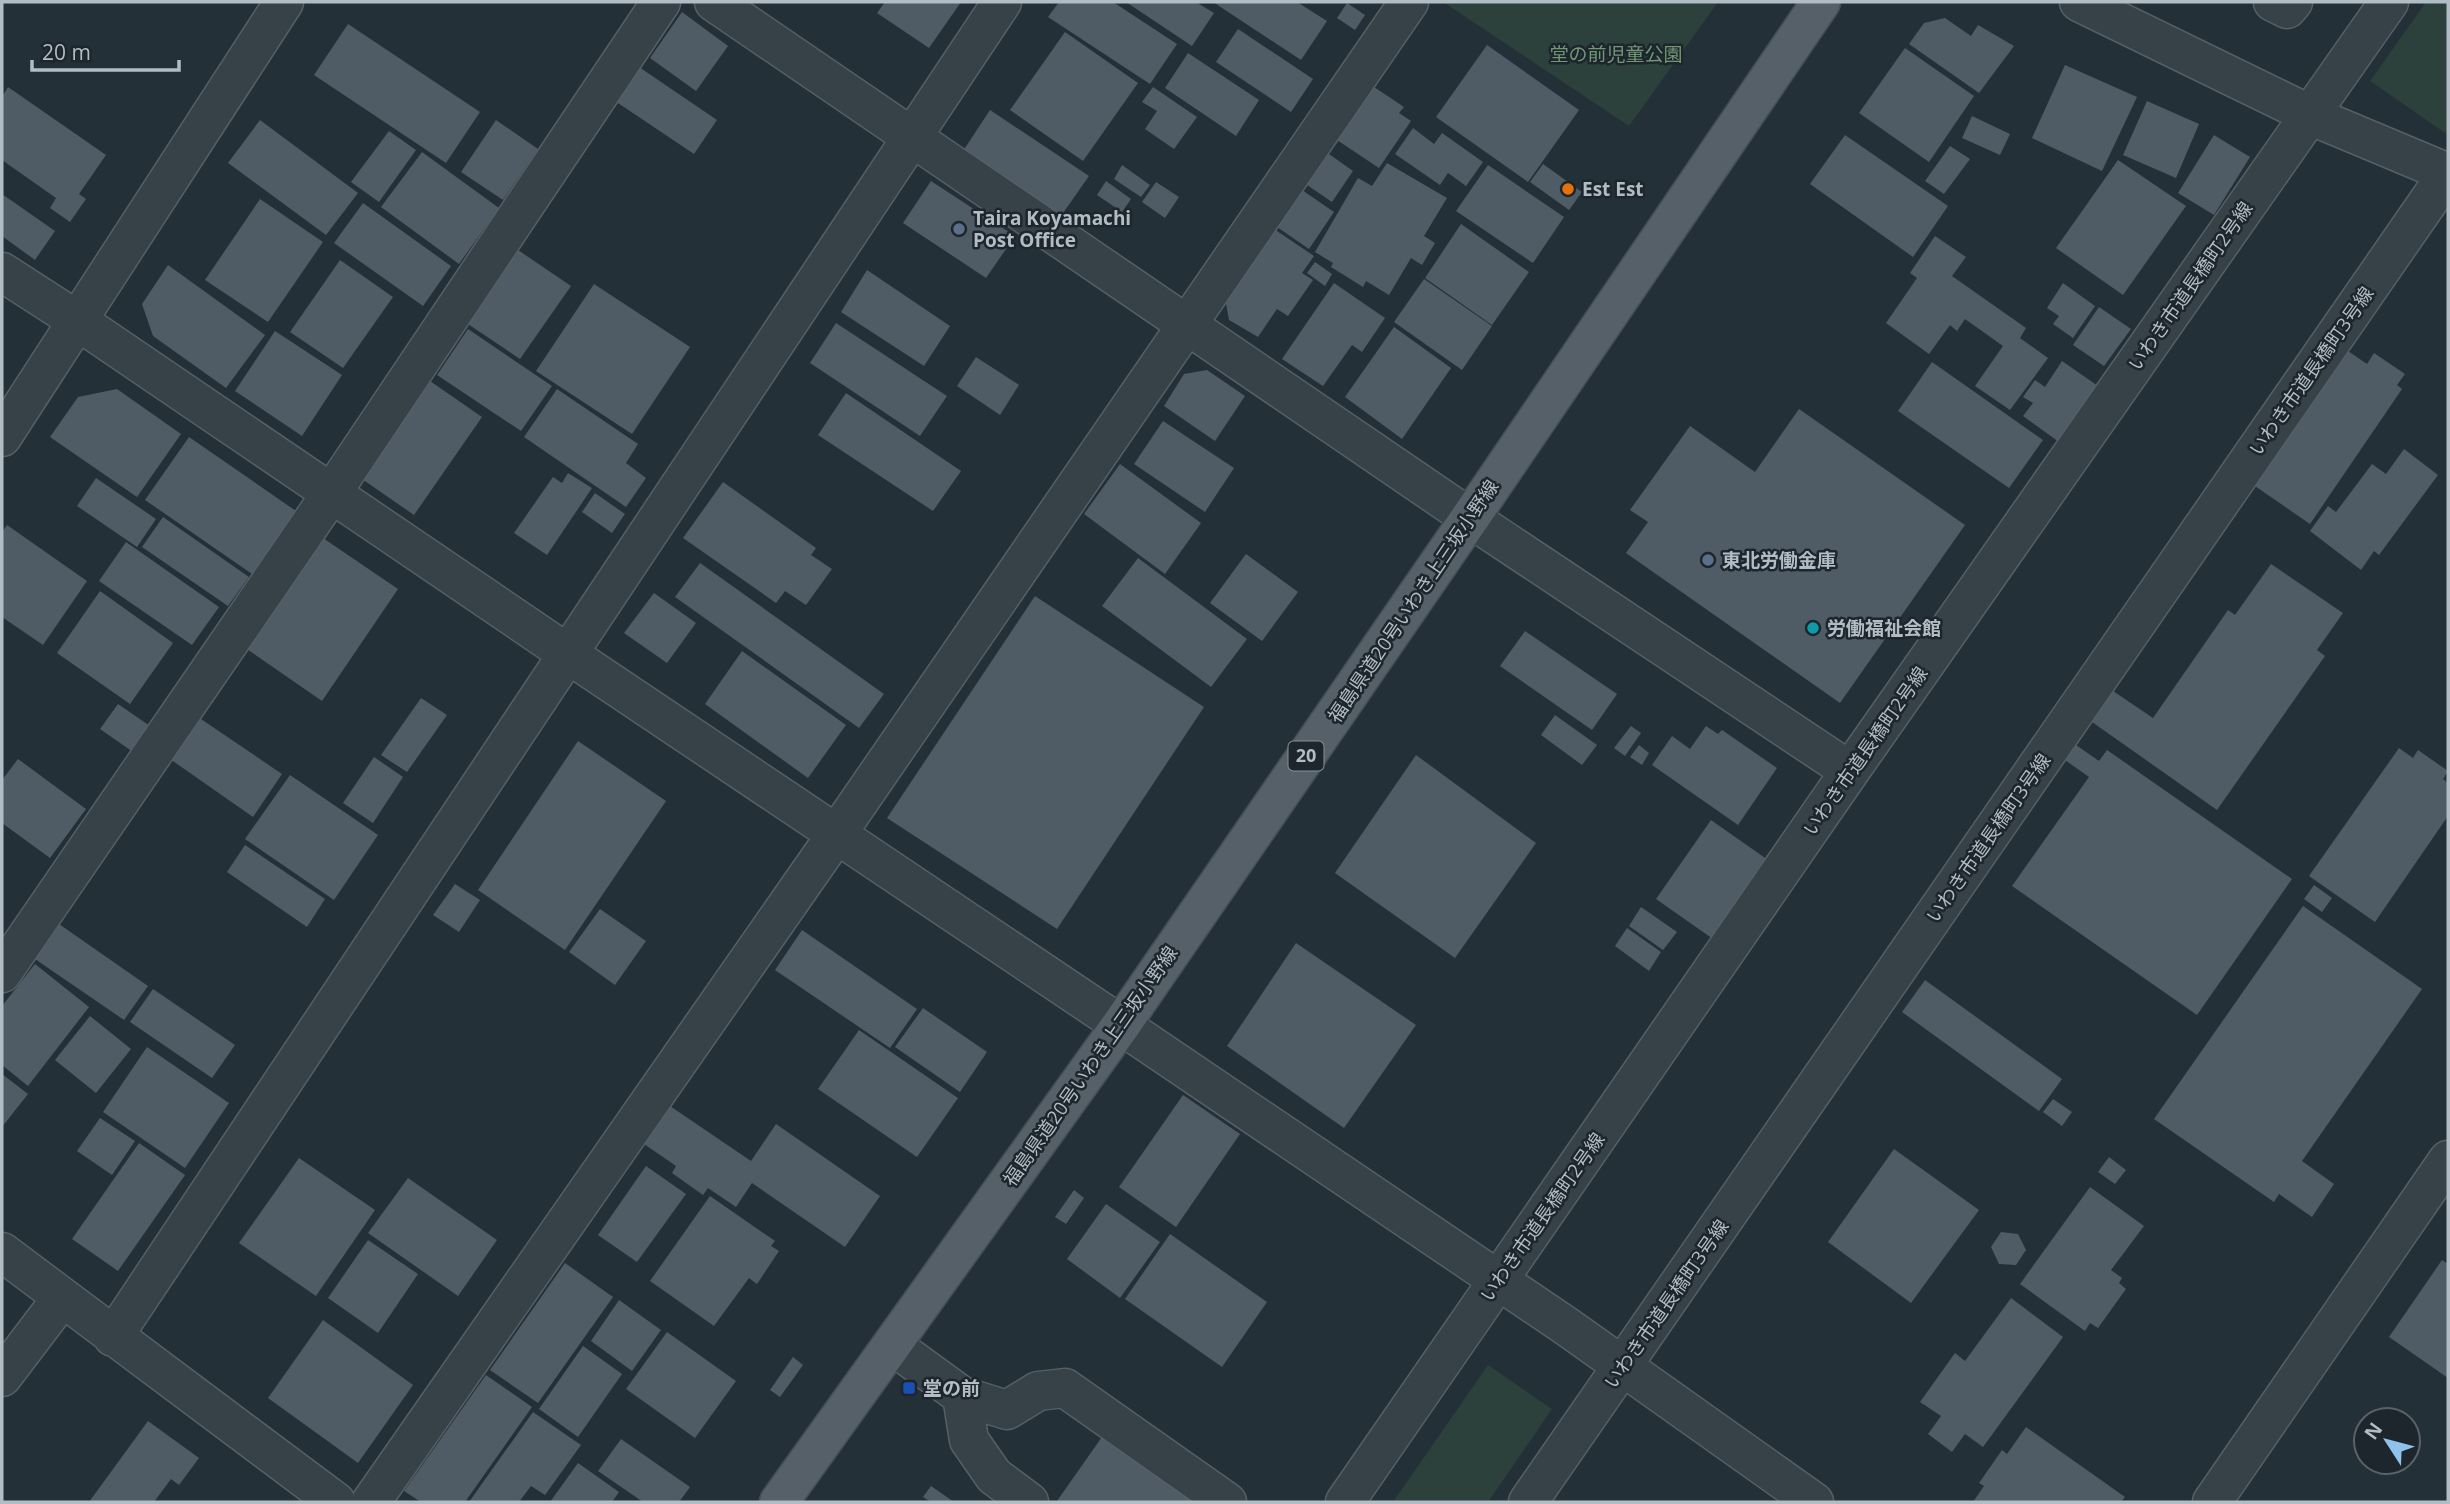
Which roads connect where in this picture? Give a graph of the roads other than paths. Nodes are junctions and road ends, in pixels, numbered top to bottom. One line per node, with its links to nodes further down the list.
1 (284, 2): 15 (street)
2 (661, 2): 18 (street)
3 (715, 2): 12 (street)
4 (1002, 2): 12 (street)
5 (1409, 2): 16 (street)
6 (1821, 2): 19 (main road, 福島県道20号いわき上三坂小野線 / 20)
7 (2079, 2): 11 (street)
8 (2273, 2): 9 (street)
9 (2293, 2)
10 (2389, 2): 11 (street, いわき市道長橋町2号線)
11 (2309, 114): 13 (street); 21 (street, いわき市道長橋町2号線)
12 (911, 136): 16 (street); 20 (street)
13 (2448, 173): 31 (street, いわき市道長橋町3号線)
14 (2, 272): 15 (street)
15 (78, 321): 17 (street); 18 (street)
16 (1186, 324): 19 (street); 22 (street)
17 (2, 437)
18 (331, 494): 20 (street); 23 (street)
19 (1470, 518): 21 (street); 24 (main road, 福島県道20号いわき上三坂小野線 / 20)
20 (568, 654): 22 (street); 29 (street)
21 (1850, 771): 27 (street, いわき市道長橋町2号線)
22 (836, 835): 24 (street); 35 (street)
23 (2, 973)
24 (1121, 1025): 27 (street); 30 (main road, 福島県道20号いわき上三坂小野線 / 20)
25 (2448, 1160): 42 (street)
26 (2, 1252): 28 (street)
27 (1498, 1281): 31 (street); 39 (street, いわき市道長橋町2号線)
28 (62, 1298): 29 (street); 32 (street)
29 (113, 1336): 34 (street)
30 (892, 1345): 33 (street); 36 (main road, 福島県道20号いわき上三坂小野線 / 20)
31 (1622, 1367): 40 (street, いわき市道長橋町3号線); 41 (street)
32 (2, 1377)
33 (962, 1396): 37 (street); 38 (street)
34 (336, 1502)
35 (371, 1502)
36 (779, 1502)
37 (1029, 1502)
38 (1227, 1502)
39 (1345, 1502)
40 (1528, 1502)
41 (1814, 1502)
42 (2212, 1502)

